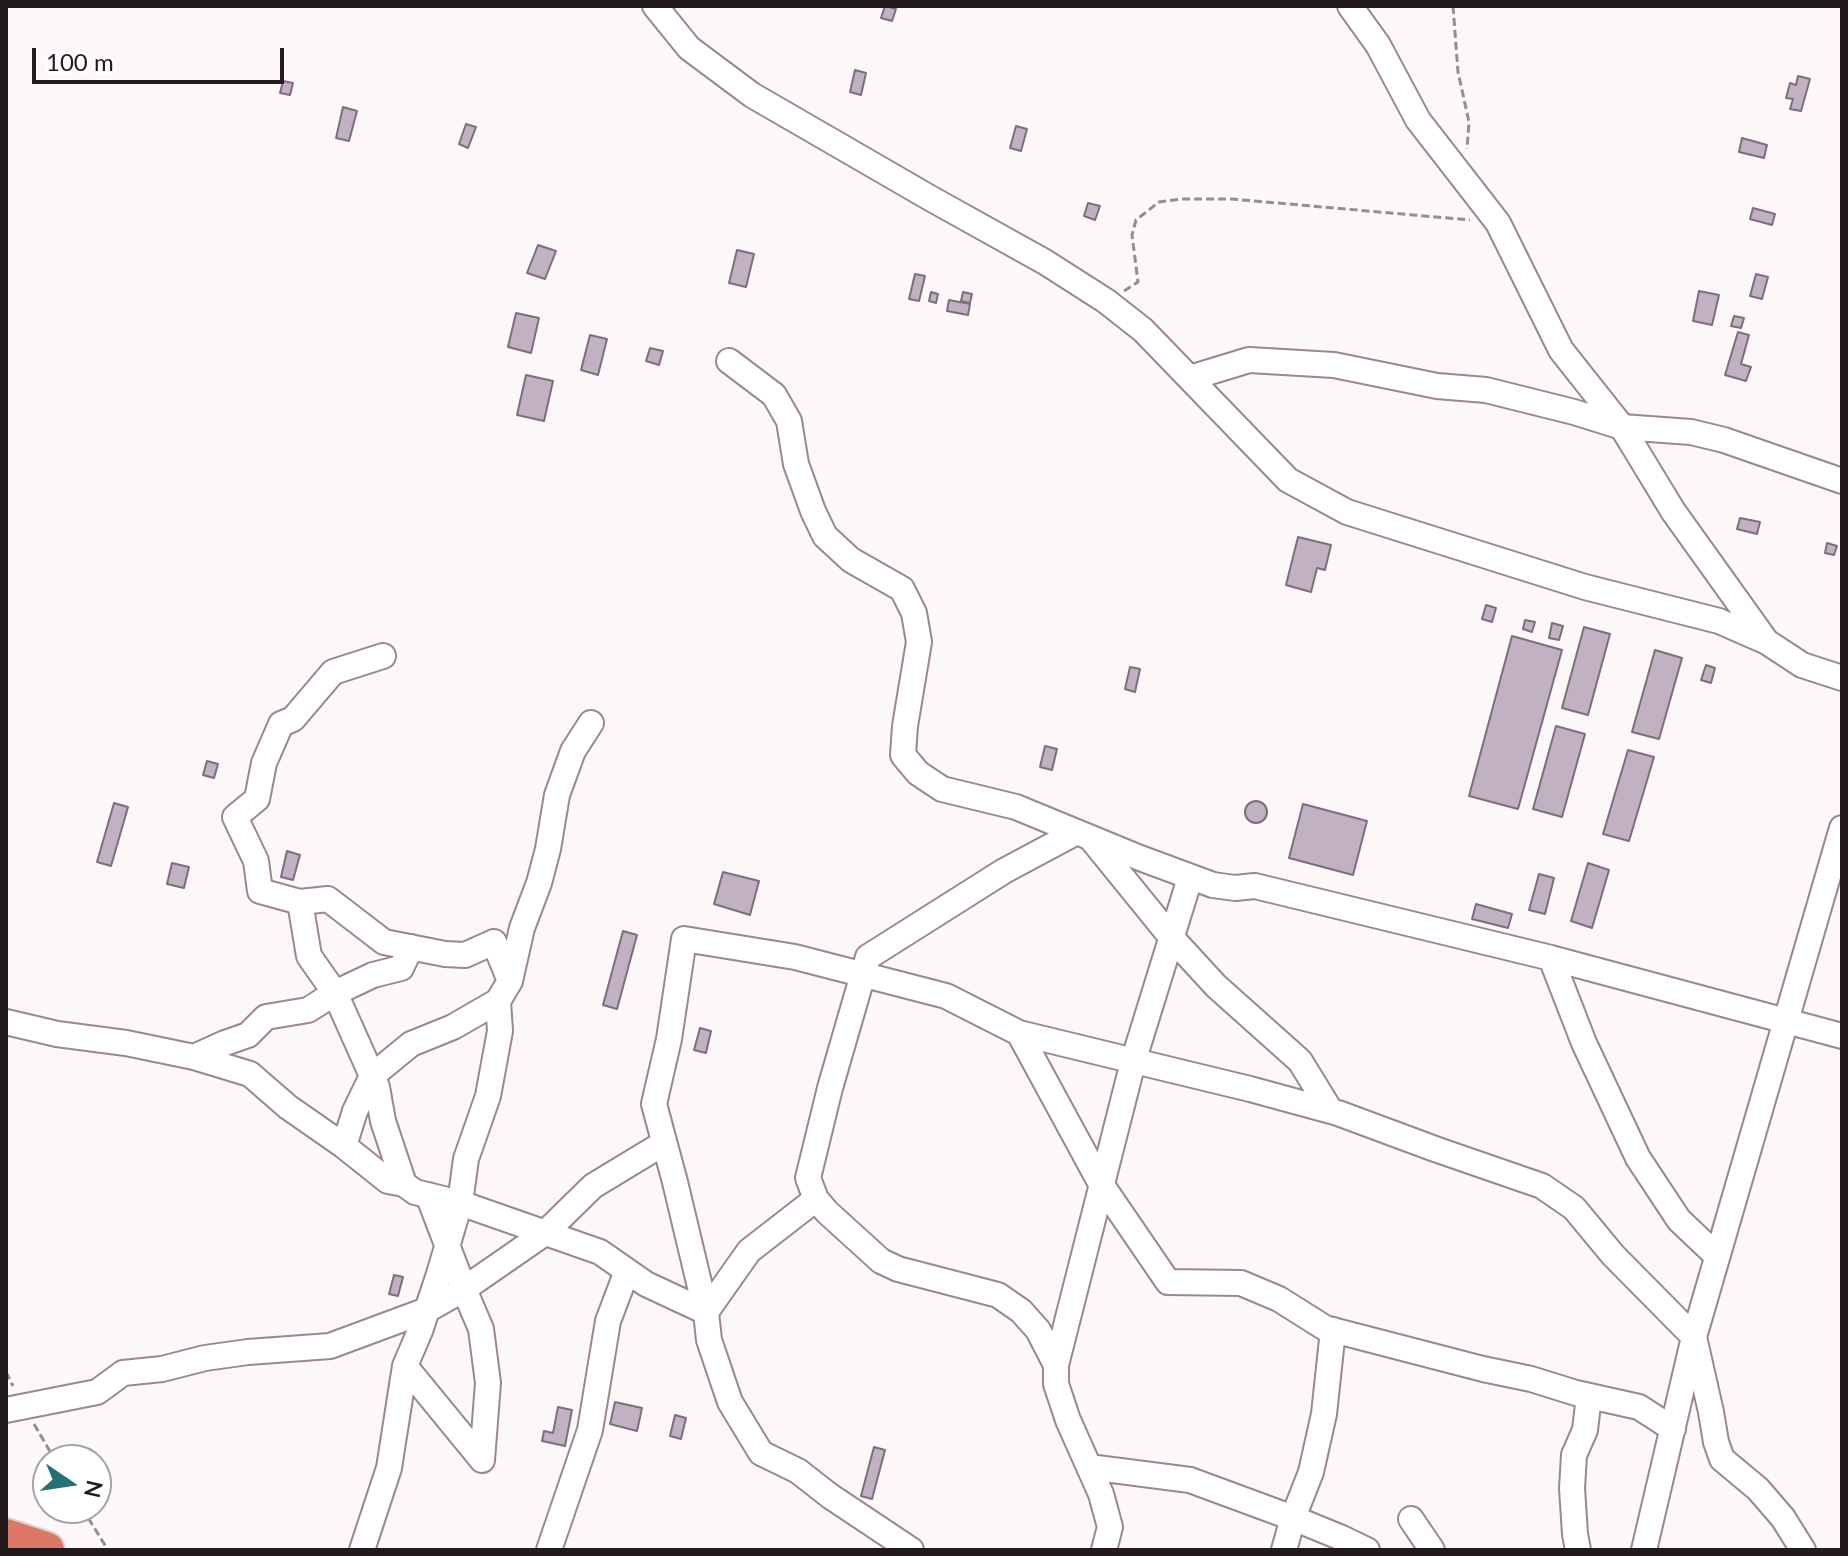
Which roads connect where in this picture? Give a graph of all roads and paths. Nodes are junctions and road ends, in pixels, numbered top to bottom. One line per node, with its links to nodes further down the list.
1 (655, 6): 6 (street)
2 (1350, 6): 4 (street)
3 (1453, 6): 4 (path)
4 (1466, 181): 5 (street)
5 (1498, 223): 6 (path); 9 (street)
6 (1106, 301): 8 (street)
7 (729, 361): 16 (street)
8 (1190, 378): 9 (street); 11 (street)
9 (1622, 427): 10 (street); 11 (street)
10 (1842, 481)
11 (1767, 642): 13 (street)
12 (383, 656): 18 (street)
13 (1842, 678)
14 (591, 723): 23 (street)
15 (1842, 828): 25 (street)
16 (1083, 834): 17 (street); 19 (street); 22 (street)
17 (1190, 878): 19 (street); 21 (street)
18 (300, 902): 20 (street); 24 (street)
19 (1171, 937): 30 (street); 32 (street)
20 (411, 947): 23 (street); 24 (street)
21 (1551, 958): 25 (street); 42 (street)
22 (863, 974): 27 (street); 33 (street); 38 (street)
23 (504, 991): 31 (street); 39 (street)
24 (335, 993): 29 (street); 31 (street)
25 (1785, 1021): 28 (street); 42 (street)
26 (6, 1022): 29 (street)
27 (1019, 1033): 30 (street); 36 (street)
28 (1842, 1036)
29 (194, 1057): 34 (street)
30 (1133, 1062): 32 (street); 36 (street)
31 (372, 1076): 34 (street); 35 (street)
32 (1330, 1110): 48 (street)
33 (664, 1143): 40 (street); 46 (street)
34 (344, 1146): 35 (street)
35 (404, 1184): 37 (street)
36 (1101, 1184): 47 (street); 49 (street)
37 (428, 1195): 39 (street); 41 (street)
38 (816, 1199): 46 (street); 49 (street)
39 (460, 1203): 40 (street); 41 (street)
40 (545, 1233): 43 (street); 44 (street)
41 (447, 1244): 44 (street); 45 (street)
42 (1717, 1256): 48 (street)
43 (627, 1271): 46 (street); 62 (street)
44 (464, 1289): 45 (street); 50 (street)
45 (427, 1310): 50 (street); 52 (street)
46 (706, 1312): 63 (street)
47 (1333, 1330): 51 (street); 55 (street)
48 (1694, 1337): 53 (street); 70 (street)
49 (1056, 1365): 54 (street)
50 (405, 1366): 61 (street)
51 (1589, 1396): 53 (street); 68 (street)
52 (6, 1410)
53 (1673, 1429): 69 (street)
54 (1089, 1467): 55 (street); 64 (street)
55 (1293, 1518): 65 (street); 66 (street)
56 (1411, 1519): 67 (street)
57 (92, 1524): 60 (path)
58 (6, 1537): 59 (highway)
59 (46, 1550)
60 (108, 1550)
61 (362, 1550)
62 (549, 1550)
63 (911, 1550)
64 (1104, 1550)
65 (1284, 1550)
66 (1367, 1550)
67 (1432, 1550)
68 (1578, 1550)
69 (1644, 1550)
70 (1803, 1550)

